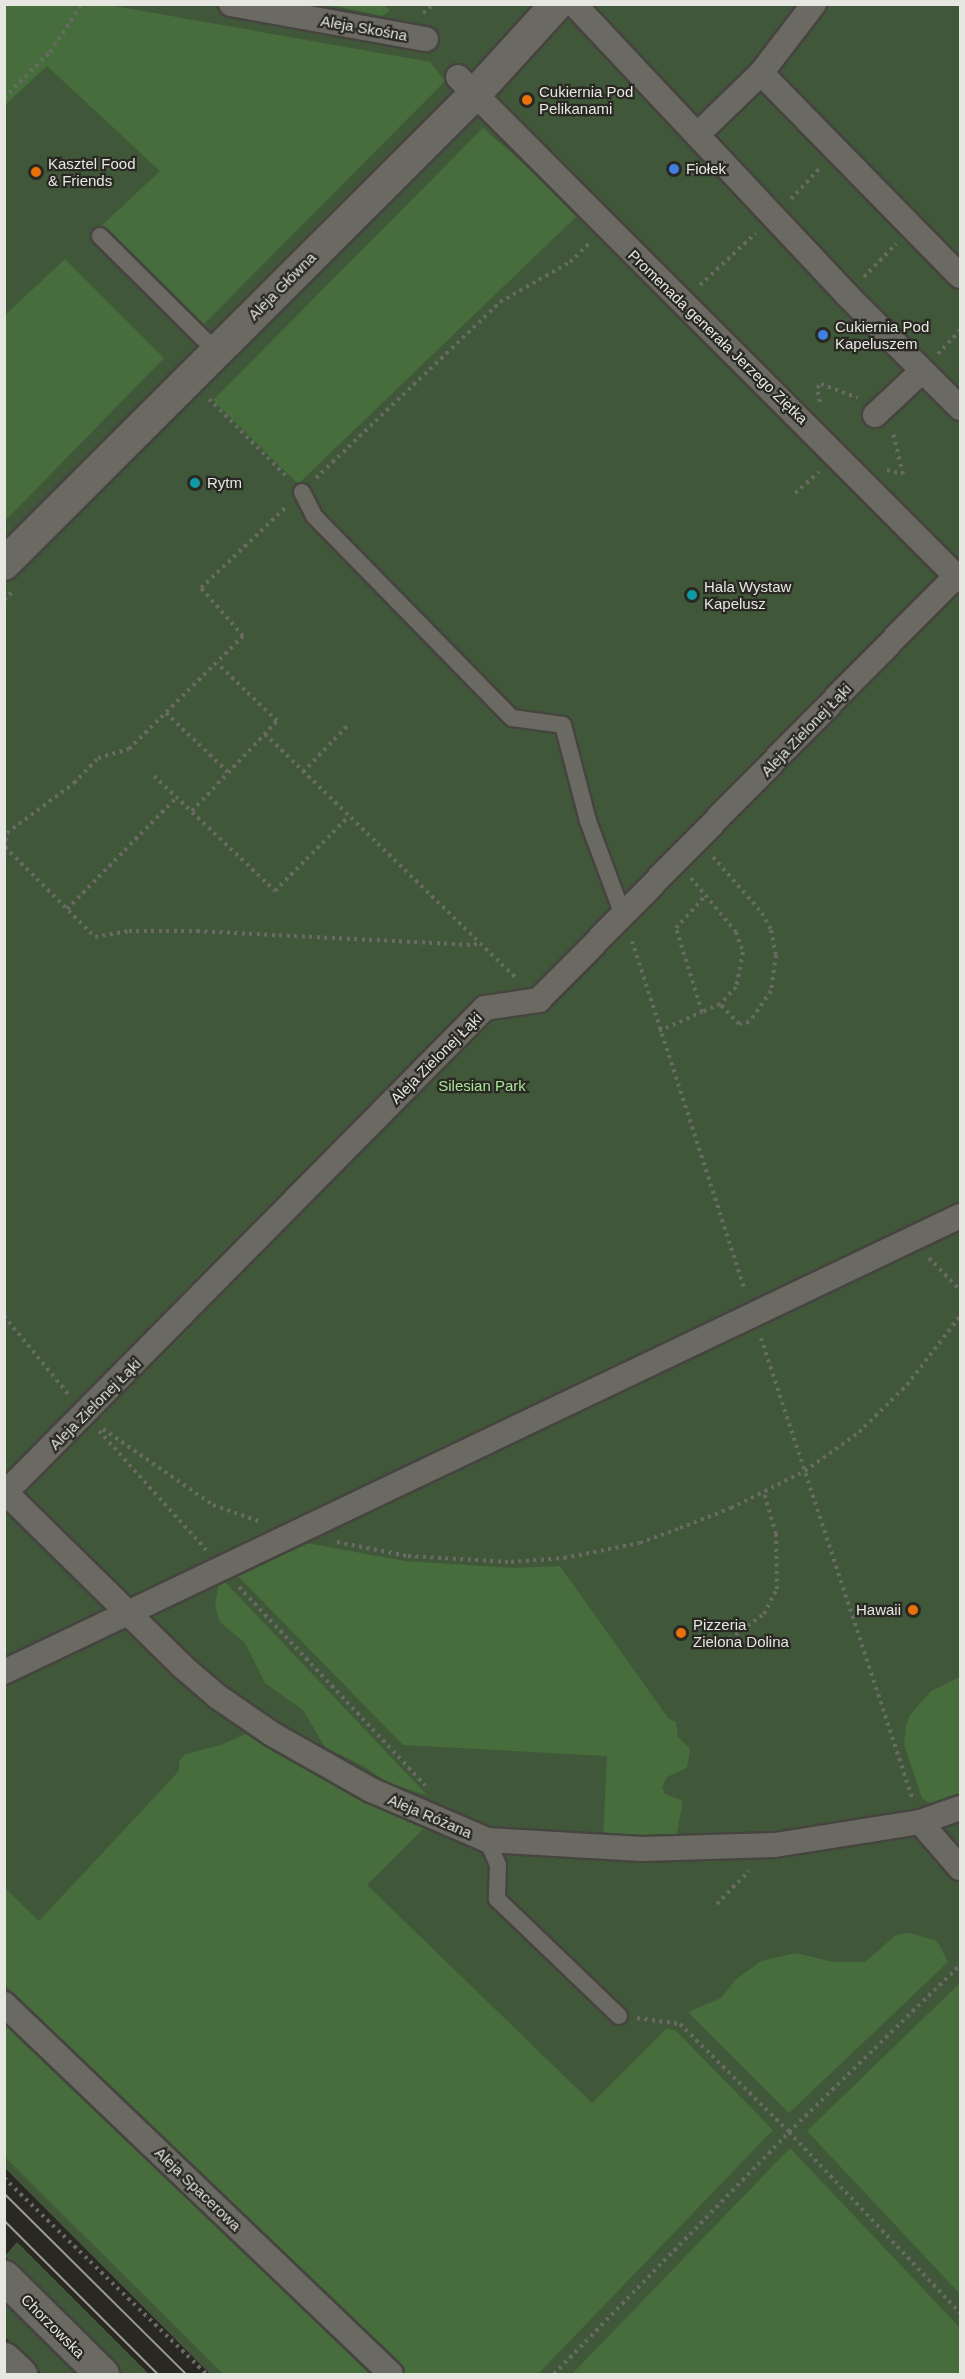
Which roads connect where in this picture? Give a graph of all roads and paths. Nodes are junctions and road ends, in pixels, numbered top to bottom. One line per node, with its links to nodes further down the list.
1 (82, 4): 9 (path)
2 (231, 4): 6 (street, Aleja Skośna)
3 (557, 4): 8 (street, Aleja Główna)
4 (574, 4): 10 (street)
5 (814, 4): 7 (street)
6 (426, 39)
7 (760, 73): 10 (street); 11 (street)
8 (466, 86): 12 (street, Promenada generała Jerzego Ziętka); 16 (street, Aleja Główna)
9 (4, 98)
10 (698, 134): 15 (street)
11 (914, 225): 14 (street); 15 (path)
12 (607, 227): 21 (street, Promenada generała Jerzego Ziętka); 22 (path)
13 (100, 236): 16 (lane)
14 (960, 276)
15 (847, 295): 17 (street)
16 (217, 352): 23 (street, Aleja Główna)
17 (921, 372): 19 (street); 20 (street)
18 (207, 397): 22 (path)
19 (960, 408)
20 (879, 411): 21 (path); 21 (path)
21 (835, 452): 24 (street, Promenada generała Jerzego Ziętka)
22 (302, 492): 25 (path); 39 (lane)
23 (4, 564)
24 (958, 578): 36 (street, Aleja Zielonej Łąki)
25 (217, 663): 26 (path); 28 (path)
26 (166, 713): 29 (path); 35 (path)
27 (348, 724): 30 (path)
28 (265, 734): 29 (path); 30 (path)
29 (228, 772): 33 (path)
30 (303, 772): 34 (path)
31 (154, 776): 32 (path)
32 (177, 797): 33 (path); 38 (path)
33 (192, 810): 34 (path)
34 (349, 816): 40 (path)
35 (5, 847): 38 (path)
36 (683, 867): 37 (path); 39 (street, Aleja Zielonej Łąki); 42 (path)
37 (706, 895): 42 (path); 43 (path)
38 (68, 909): 40 (path)
39 (624, 915): 41 (street, Aleja Zielonej Łąki); 44 (path)
40 (479, 942): 41 (path)
41 (539, 1000): 51 (street, Aleja Zielonej Łąki)
42 (720, 1004): 43 (path)
43 (702, 1012): 44 (path)
44 (659, 1031): 49 (path)
45 (960, 1216): 46 (street)
46 (911, 1240): 47 (path); 49 (street)
47 (960, 1290)
48 (4, 1316): 51 (path)
49 (753, 1316): 52 (path); 55 (street)
50 (960, 1316): 52 (path)
51 (84, 1415): 53 (street, Aleja Zielonej Łąki); 55 (path); 56 (path)
52 (805, 1471): 54 (path); 62 (path)
53 (5, 1492): 57 (street, Aleja Różana)
54 (764, 1493): 55 (path); 58 (path)
55 (295, 1534): 56 (street)
56 (222, 1568): 57 (street); 60 (path)
57 (129, 1614): 59 (street); 63 (street, Aleja Różana)
58 (723, 1643)
59 (4, 1672)
60 (427, 1787)
61 (960, 1808): 62 (street, Aleja Różana)
62 (920, 1822): 64 (street, Aleja Różana); 65 (street)
63 (487, 1840): 64 (street, Aleja Różana); 69 (lane)
64 (775, 1845): 66 (path)
65 (960, 1868)
66 (717, 1904)
67 (960, 1965): 70 (path)
68 (4, 2004): 78 (street, Aleja Spacerowa)
69 (619, 2016): 70 (path)
70 (789, 2132): 73 (path); 79 (path)
71 (4, 2178): 77 (path)
72 (4, 2277): 76 (main road, Chorzowska)
73 (960, 2313)
74 (4, 2359): 75 (main road)
75 (20, 2374)
76 (102, 2374)
77 (206, 2374)
78 (391, 2374)
79 (554, 2374)

